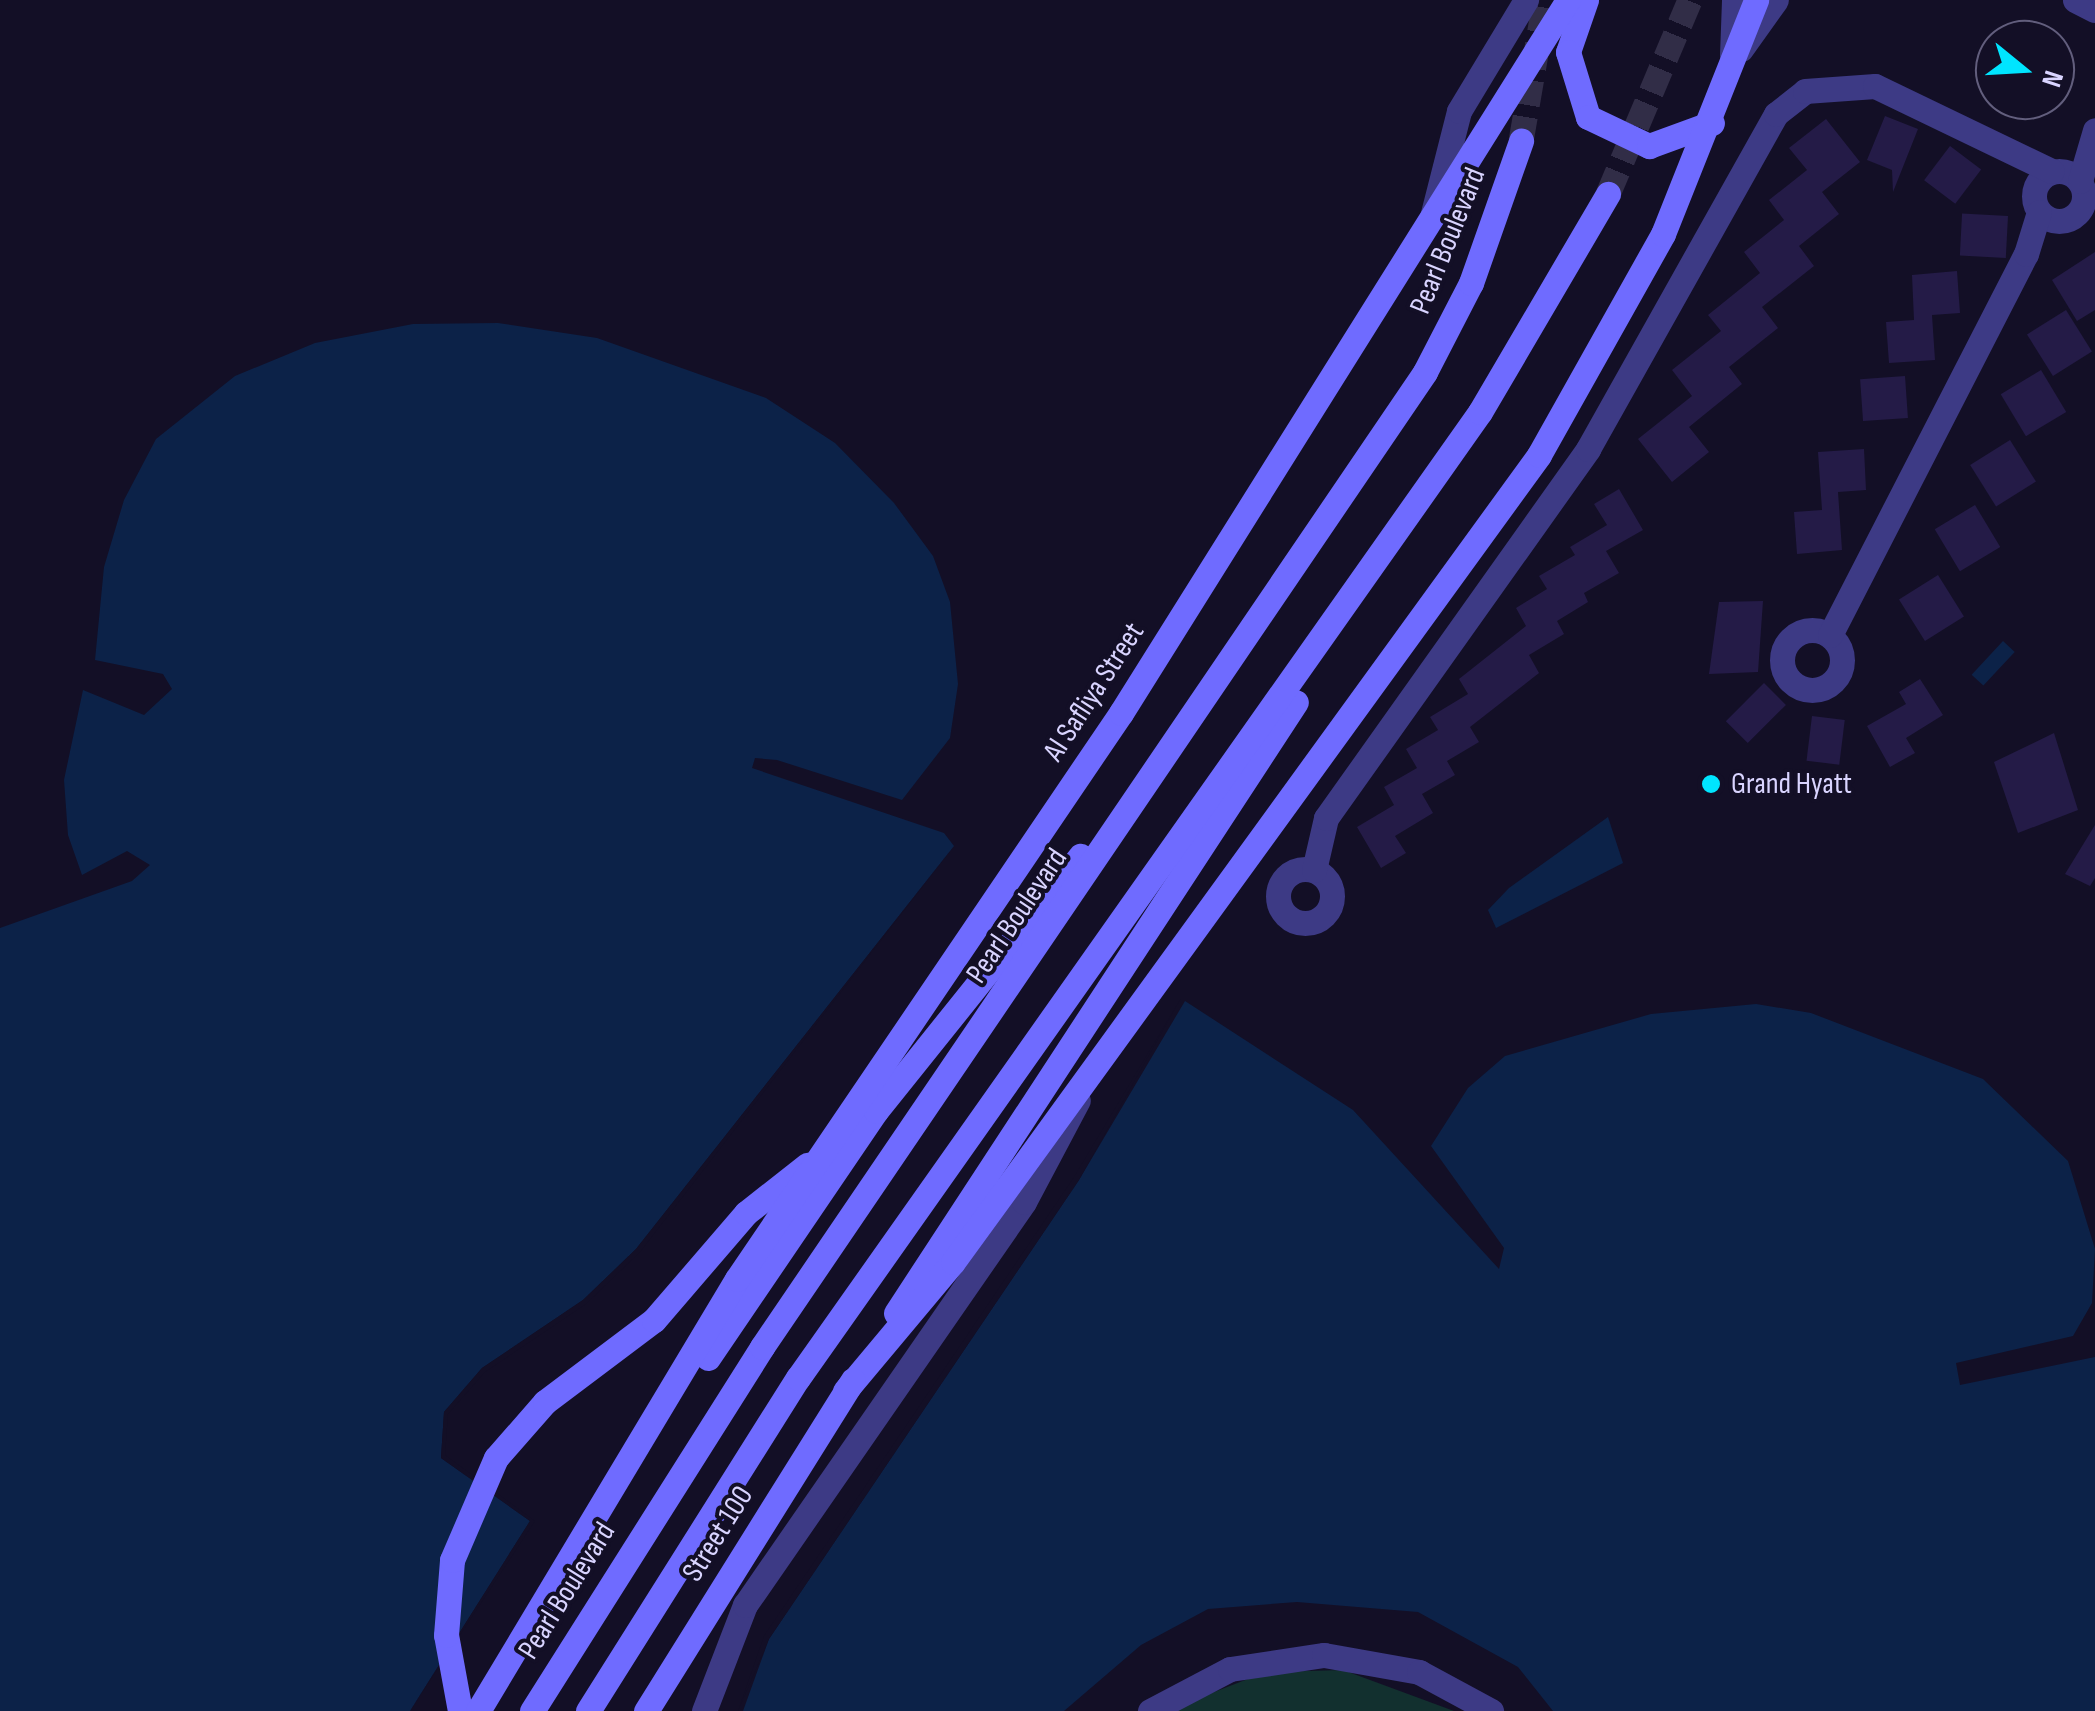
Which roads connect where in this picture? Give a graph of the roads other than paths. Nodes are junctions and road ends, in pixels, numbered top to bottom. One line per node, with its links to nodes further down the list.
1 (1526, 0): 15 (street)
2 (1568, 0): 15 (main road, Al Safliya Street)
3 (1586, 0): 10 (main road)
4 (1734, 0): 9 (street)
5 (1756, 0): 9 (main road)
6 (1776, 0): 9 (street)
7 (2075, 0): 8 (street)
8 (2095, 10)
9 (1737, 59): 10 (main road)
10 (1712, 123): 20 (main road)
11 (2094, 131): 14 (street)
12 (1521, 141): 18 (main road, Pearl Boulevard)
13 (1608, 194): 17 (main road)
14 (2068, 196): 16 (street); 19 (street)
15 (1432, 220): 21 (main road, Al Safliya Street)
16 (1830, 635)
17 (1315, 654): 22 (main road); 27 (main road)
18 (1192, 714): 23 (main road); 26 (main road, Pearl Boulevard)
19 (1314, 870)
20 (1088, 1074): 22 (main road); 29 (street)
21 (816, 1160): 23 (main road, Al Safliya Street); 24 (main road)
22 (845, 1392): 28 (main road, Street 100)
23 (664, 1412): 25 (main road)
24 (460, 1711)
25 (478, 1711)
26 (532, 1711)
27 (588, 1711)
28 (646, 1711)
29 (704, 1711)
30 (1150, 1711): 31 (street)
31 (1491, 1711)

